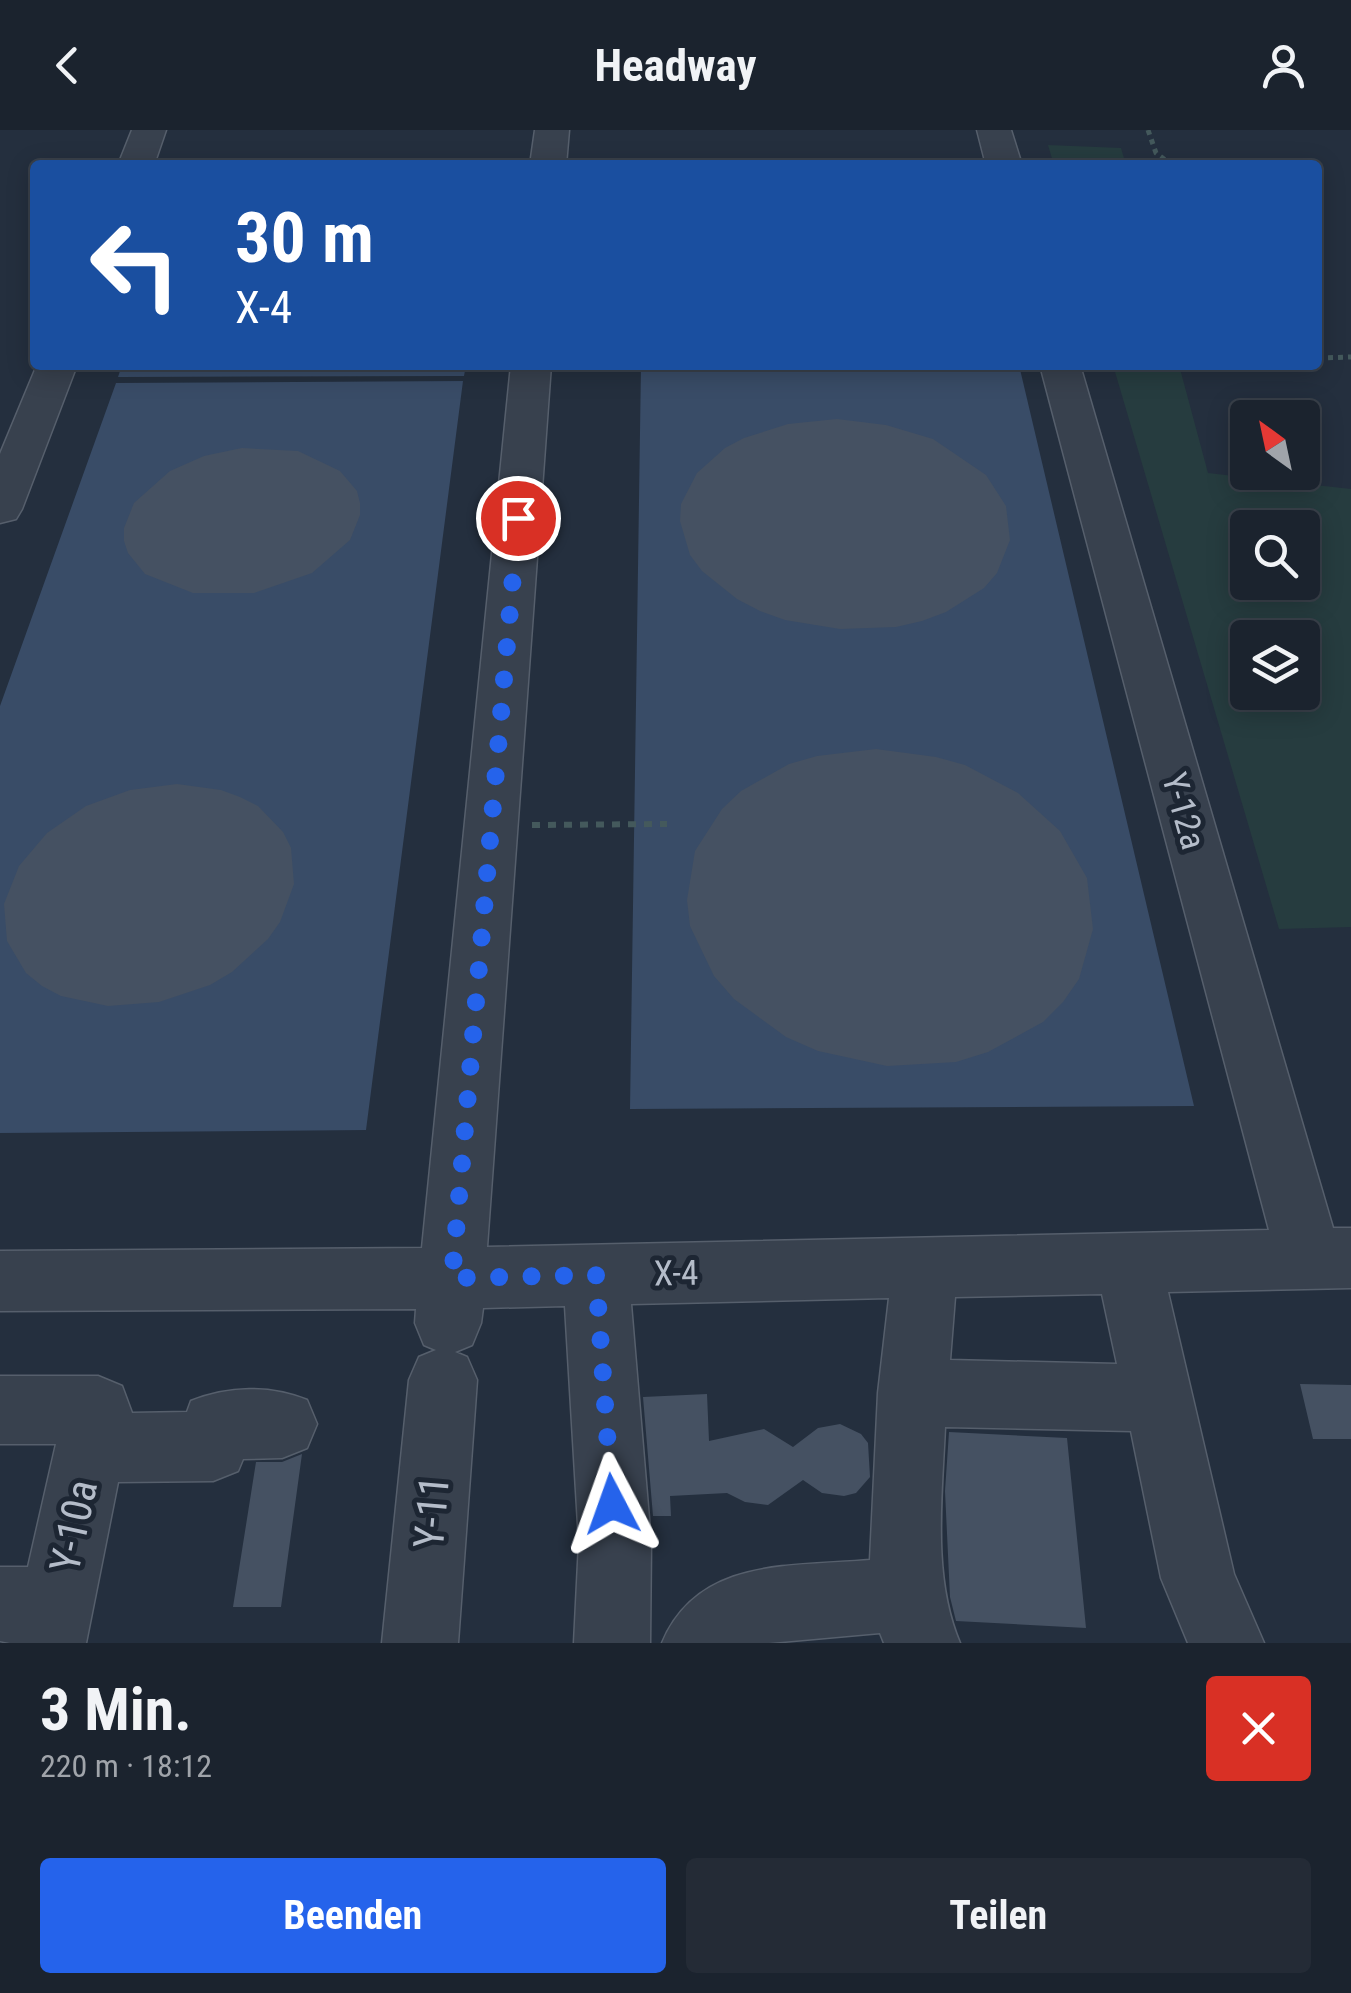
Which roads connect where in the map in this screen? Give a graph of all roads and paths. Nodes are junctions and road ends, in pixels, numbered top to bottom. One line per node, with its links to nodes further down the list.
1 (150, 130): 5 (street)
2 (552, 130): 6 (street)
3 (994, 130): 7 (street)
4 (1148, 130): 8 (path)
5 (138, 160)
6 (549, 160)
7 (1003, 160)
8 (1165, 160)
9 (1351, 357): 10 (path)
10 (1322, 358)
11 (55, 370): 14 (street)
12 (531, 370): 16 (street, Y-11)
13 (1062, 370): 17 (street, Y-12a)
14 (0, 509)
15 (668, 824): 16 (path)
16 (491, 826): 22 (street, Y-11)
17 (1330, 1258): 18 (street, X-4)
18 (1128, 1262): 19 (street, X-4); 24 (street)
19 (925, 1267): 20 (street, X-4); 23 (street)
20 (596, 1275): 22 (street, X-4); 31 (street)
21 (0, 1281): 22 (street, X-4)
22 (448, 1327): 30 (street, Y-11)
23 (912, 1393): 24 (street); 29 (street)
24 (1158, 1398): 33 (street)
25 (0, 1410): 27 (street)
26 (282, 1424): 27 (street)
27 (94, 1429): 28 (street, Y-10a)
28 (35, 1617)
29 (914, 1619): 32 (street)
30 (420, 1643)
31 (612, 1643)
32 (700, 1643)
33 (1226, 1643)

